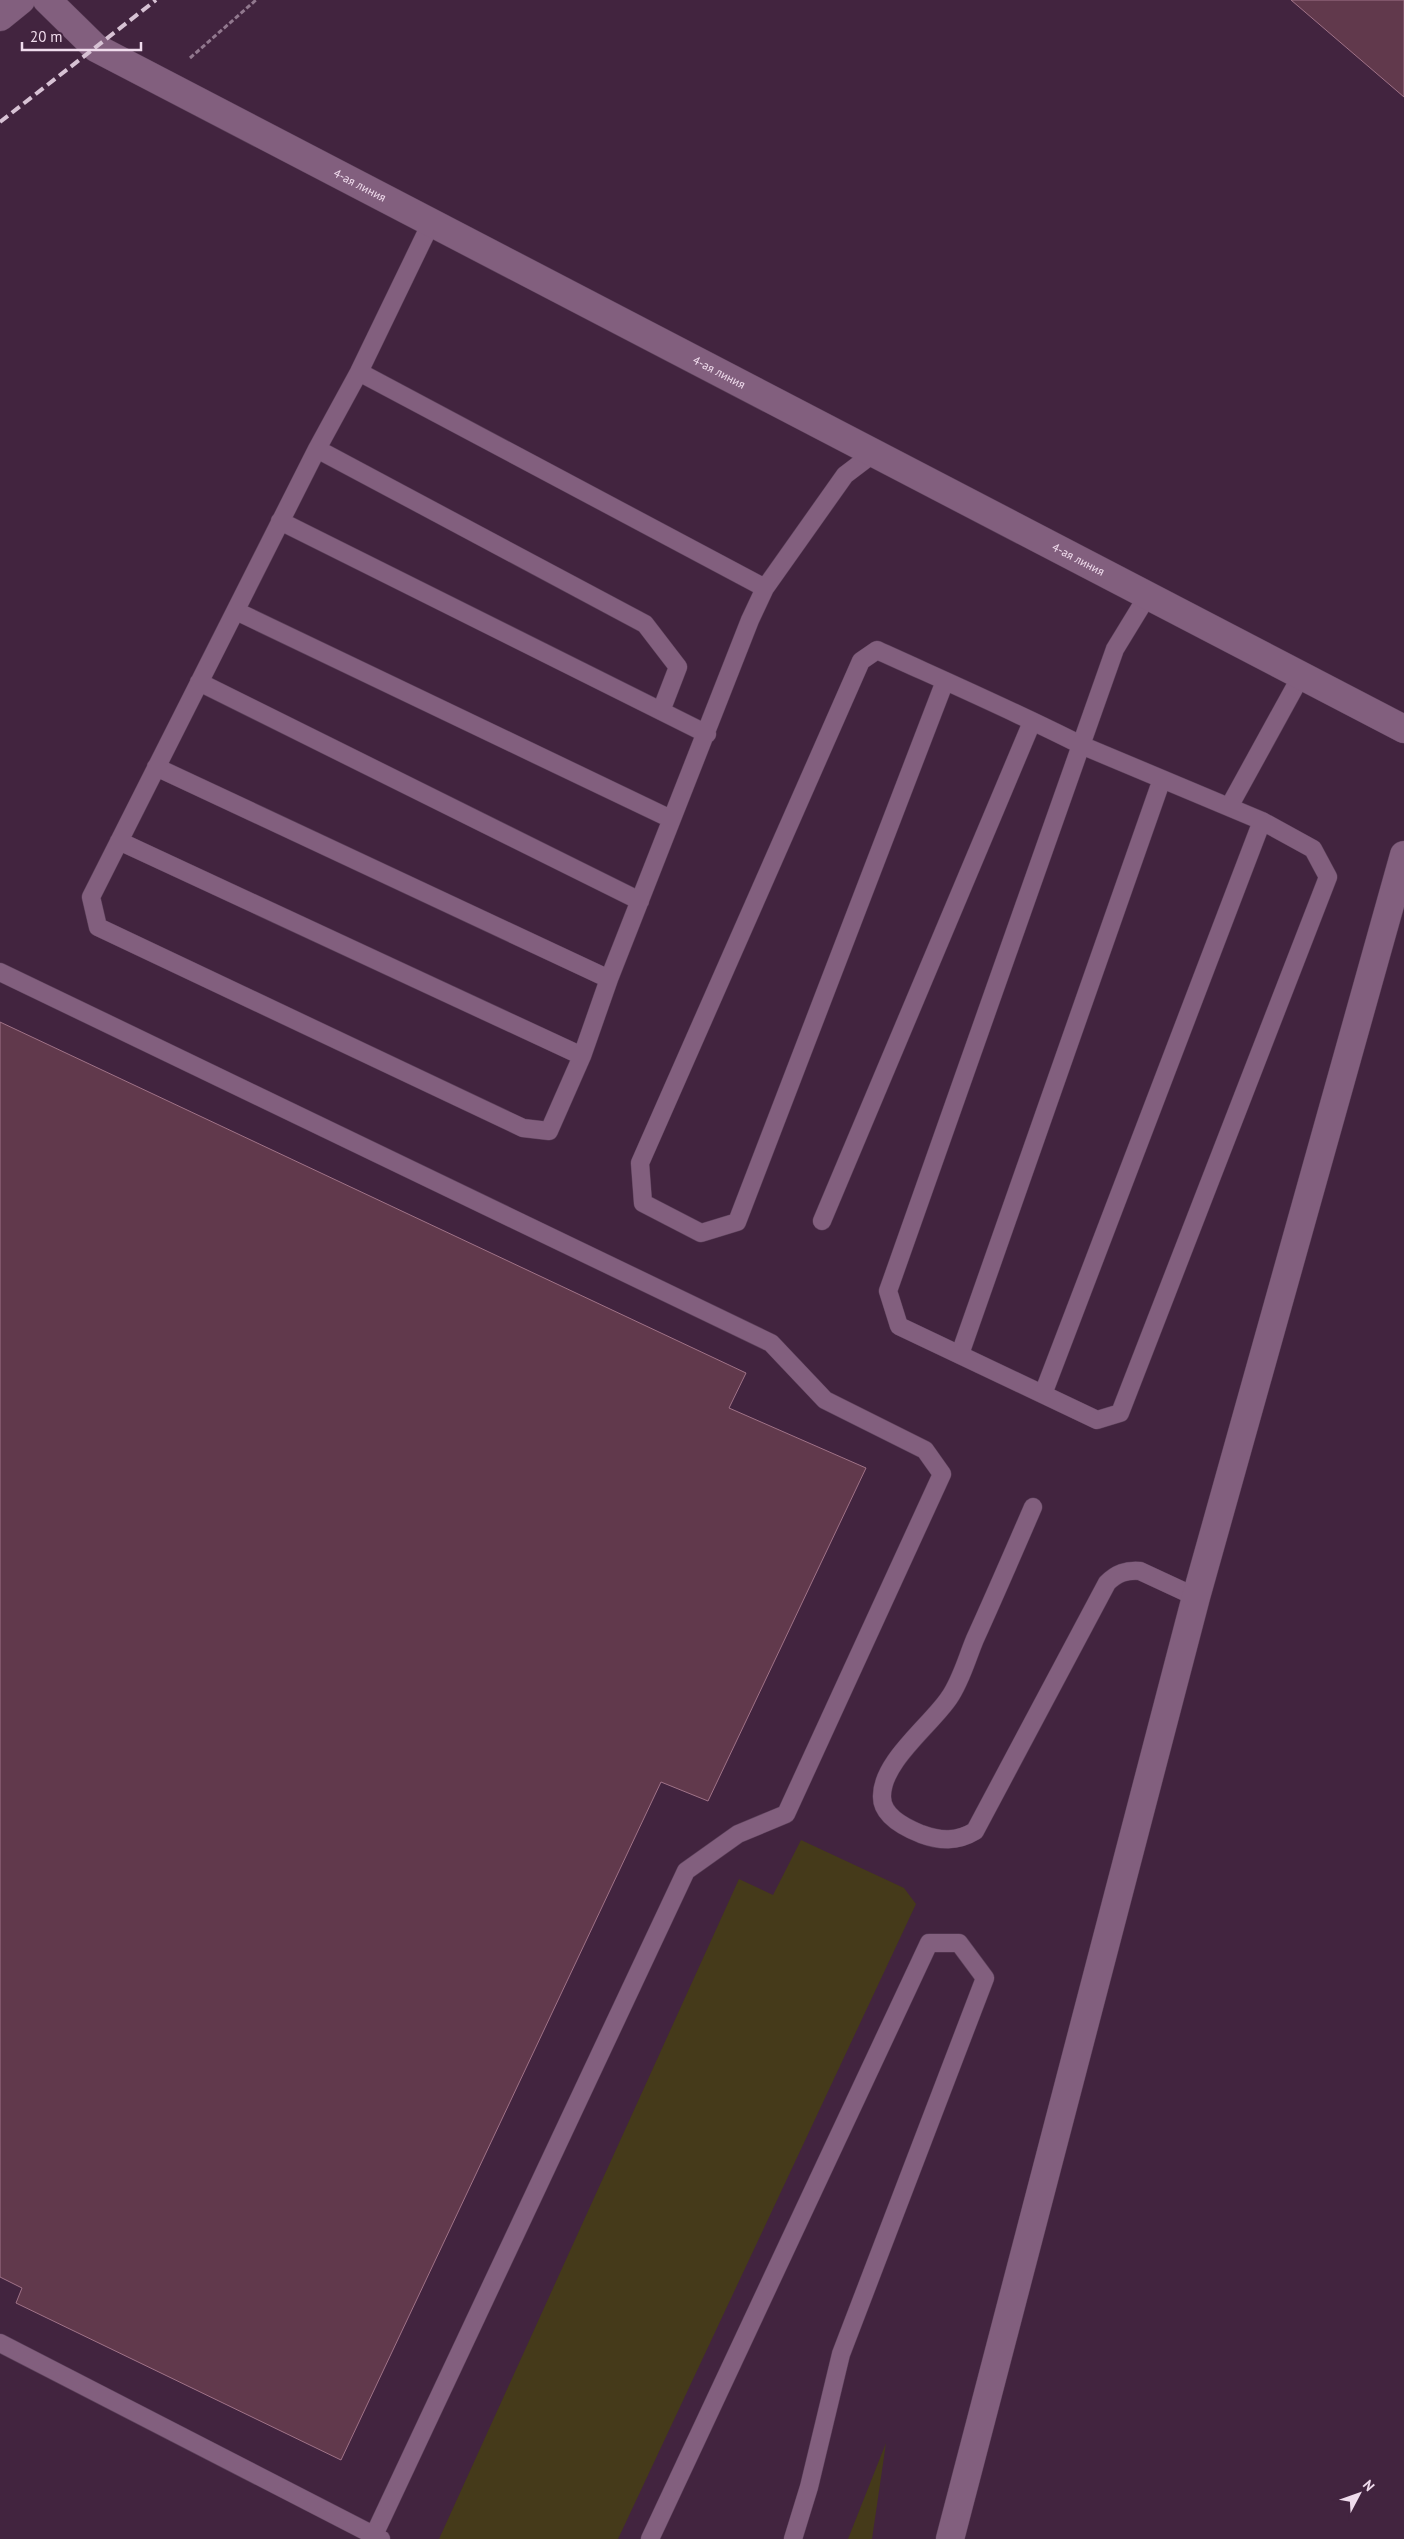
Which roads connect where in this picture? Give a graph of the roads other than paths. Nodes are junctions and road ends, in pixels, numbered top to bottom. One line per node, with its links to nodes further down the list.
1 (21, 0): 3 (street)
2 (47, 0): 4 (street, 4-ая линия)
3 (0, 17)
4 (430, 223): 5 (lane); 7 (street, 4-ая линия)
5 (359, 372): 6 (lane); 9 (lane)
6 (317, 449): 8 (lane); 15 (lane)
7 (874, 453): 9 (lane); 10 (street, 4-ая линия)
8 (280, 521): 11 (lane); 15 (lane)
9 (765, 588): 18 (lane)
10 (1148, 595): 12 (street, 4-ая линия); 19 (lane)
11 (236, 610): 14 (lane); 23 (lane)
12 (1301, 676): 17 (street, 4-ая линия); 22 (lane)
13 (945, 681): 13 (lane); 16 (lane)
14 (199, 682): 20 (lane); 27 (lane)
15 (661, 711): 18 (lane)
16 (1032, 722): 19 (lane); 31 (lane)
17 (1404, 729)
18 (707, 734): 23 (lane)
19 (1081, 745): 21 (lane); 32 (lane)
20 (156, 767): 25 (lane); 29 (lane)
21 (1162, 779): 22 (lane); 32 (lane)
22 (1229, 807): 24 (lane)
23 (671, 819): 27 (lane)
24 (1262, 821): 33 (lane); 33 (lane)
25 (119, 841): 30 (lane); 30 (lane)
26 (1404, 855): 35 (street)
27 (640, 901): 29 (lane)
28 (0, 972): 37 (lane)
29 (609, 979): 30 (lane)
30 (582, 1056)
31 (822, 1221)
32 (960, 1354): 33 (lane)
33 (1043, 1394)
34 (1033, 1507): 35 (lane)
35 (1196, 1597): 40 (street)
36 (0, 2343): 37 (lane)
37 (378, 2537)
38 (650, 2539): 39 (lane)
39 (793, 2539)
40 (950, 2539)

